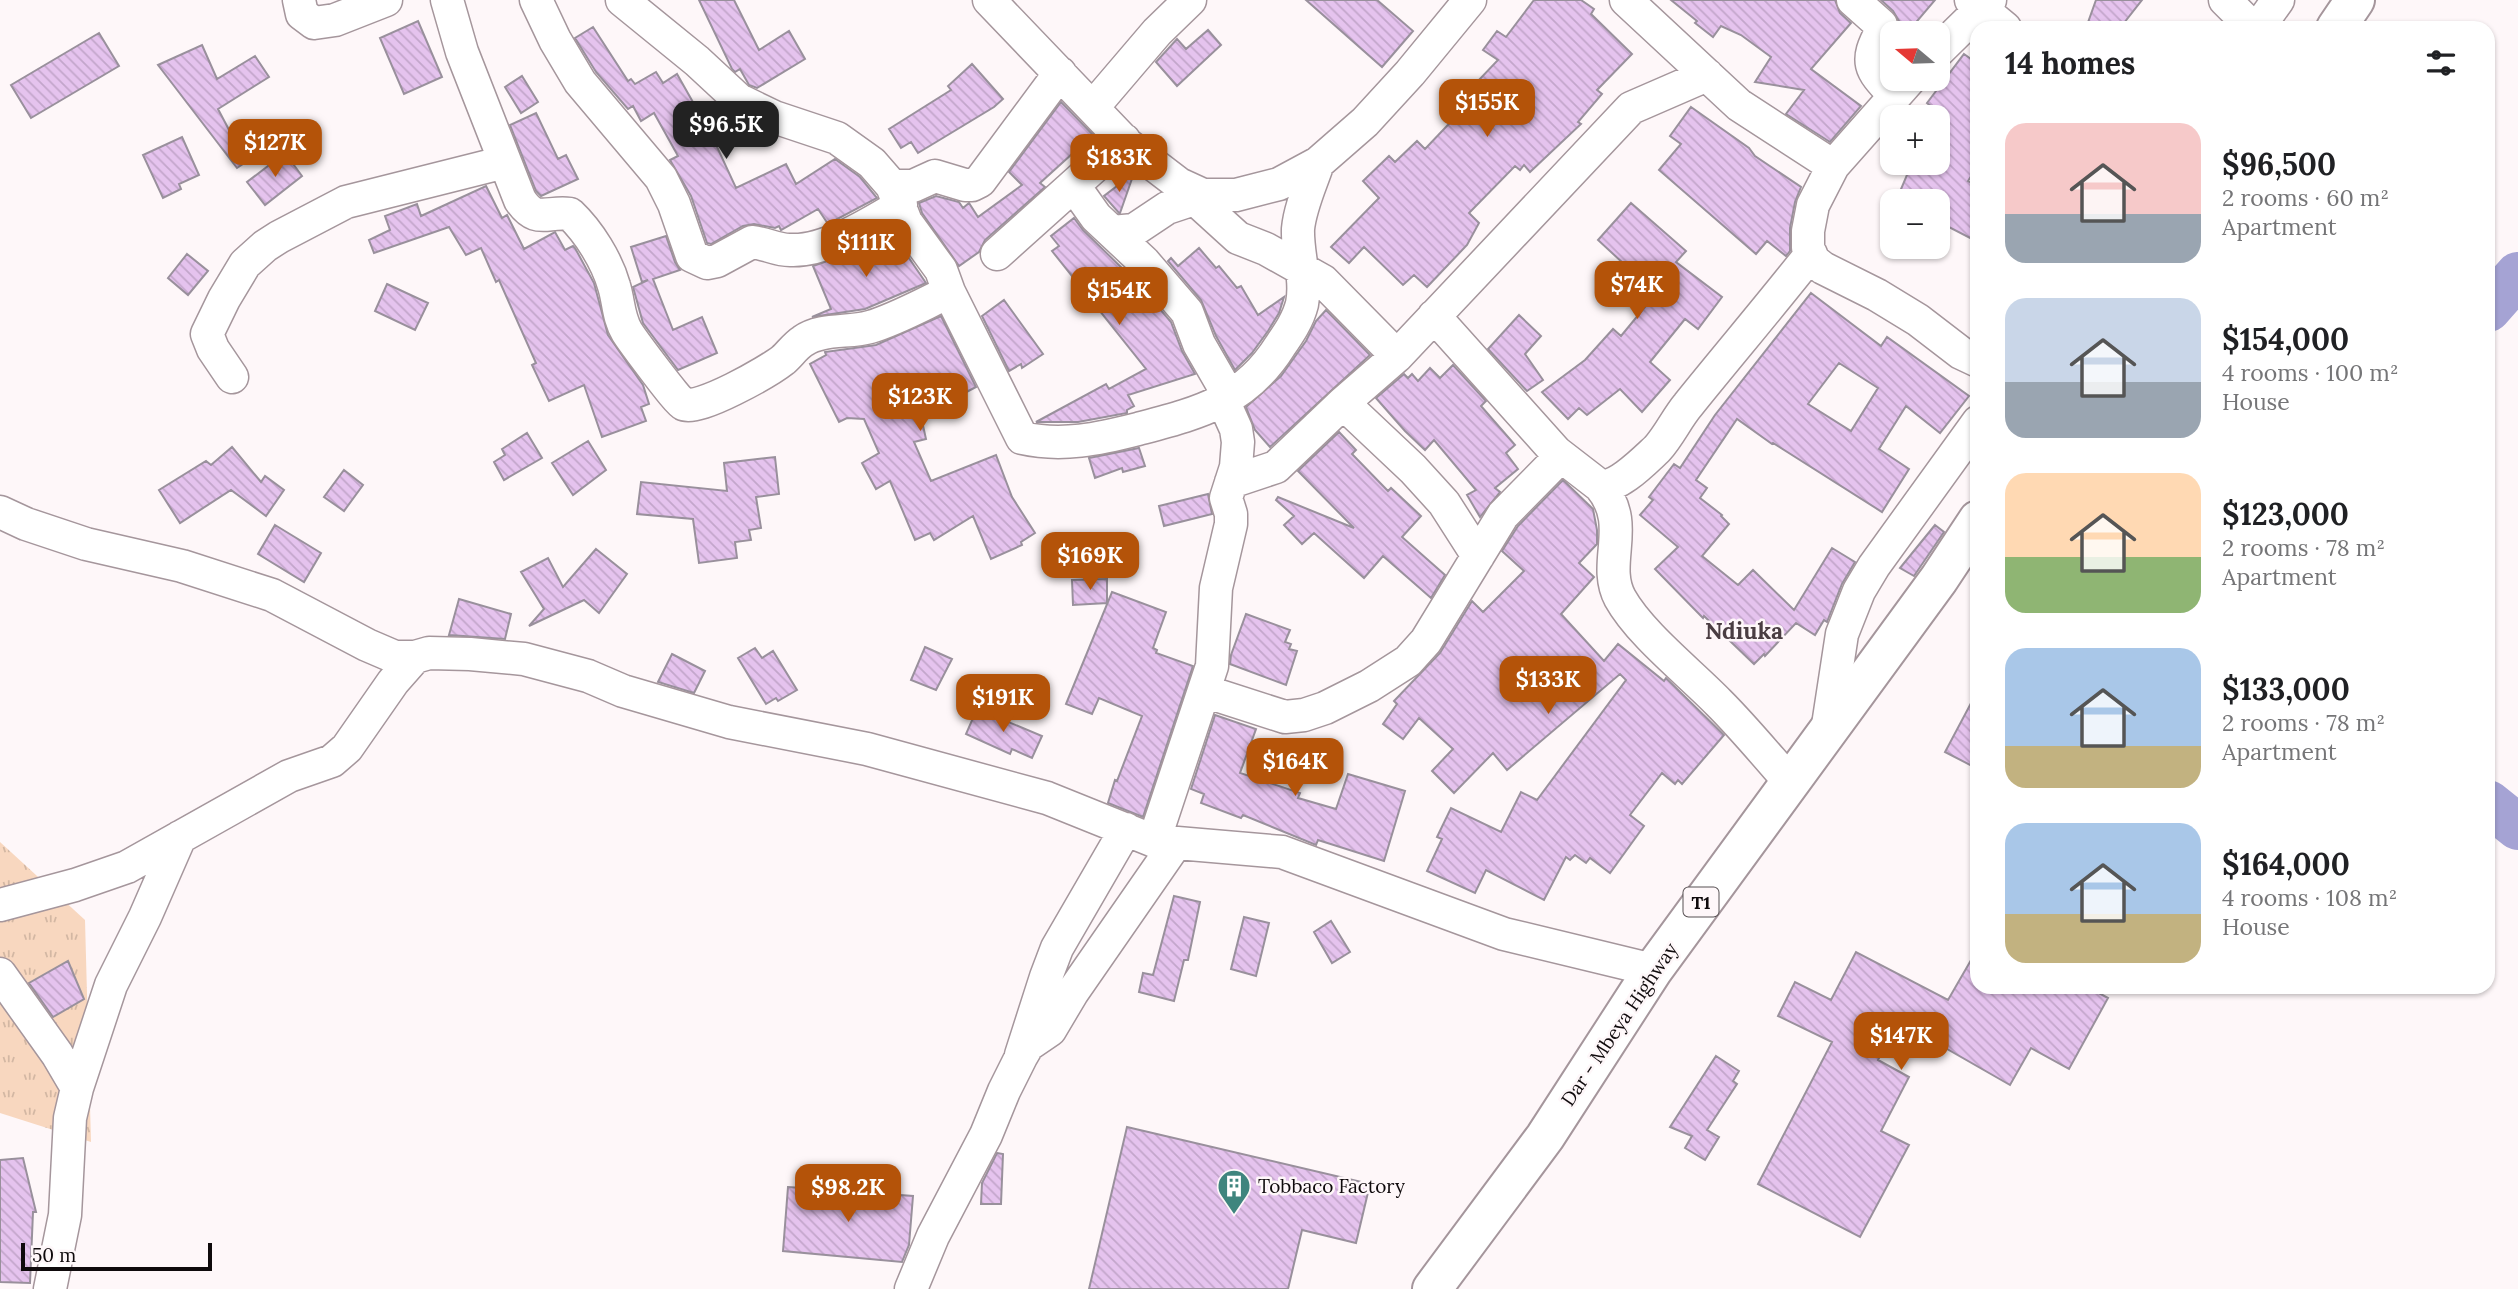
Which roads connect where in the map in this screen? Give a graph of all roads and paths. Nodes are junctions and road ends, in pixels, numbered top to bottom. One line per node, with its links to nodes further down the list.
1 (299, 0): 2 (street)
2 (386, 0)
3 (447, 0): 27 (street)
4 (536, 0): 32 (street)
5 (622, 0): 32 (street)
6 (989, 0): 21 (street)
7 (1190, 0): 25 (street)
8 (1470, 0): 28 (street)
9 (1626, 0): 22 (street)
10 (1853, 0): 17 (street)
11 (2225, 0): 14 (street)
12 (2278, 0): 15 (street)
13 (2355, 0): 16 (highway)
14 (2248, 21)
15 (2262, 21)
16 (2341, 21)
17 (1880, 24)
18 (1970, 24): 20 (street)
19 (1880, 34): 23 (street)
20 (1950, 41)
21 (1060, 73): 25 (street); 32 (street)
22 (1707, 75): 29 (street); 38 (street)
23 (1880, 76)
24 (1899, 91): 29 (street)
25 (1093, 107): 26 (street)
26 (1124, 141): 30 (street); 31 (street)
27 (505, 162): 37 (street); 41 (street)
28 (1318, 163): 31 (street); 36 (street)
29 (1833, 166): 35 (street)
30 (1074, 186): 33 (street); 34 (street)
31 (1187, 192): 33 (street); 36 (street)
32 (896, 196): 37 (street)
33 (1112, 232): 42 (street)
34 (997, 254)
35 (1811, 254): 40 (street); 49 (street)
36 (1302, 269): 39 (street); 42 (street)
37 (948, 292): 42 (street)
38 (1434, 316): 39 (street); 46 (street)
39 (1397, 356): 43 (street)
40 (1970, 357)
41 (232, 377)
42 (1226, 398): 45 (street)
43 (1343, 403): 47 (street); 52 (street)
44 (1970, 433): 55 (street)
45 (1238, 442): 47 (street); 48 (street)
46 (1561, 456): 49 (street); 52 (street)
47 (1276, 467): 48 (street)
48 (1231, 482): 54 (street)
49 (1600, 486): 56 (street)
50 (0, 512): 53 (street)
51 (1970, 532): 55 (highway, Dar - Mbeya Highway / T1)
52 (1478, 556): 54 (street)
53 (415, 657): 57 (street); 58 (street)
54 (1204, 691): 58 (street)
55 (1826, 733): 56 (highway, Dar - Mbeya Highway / T1)
56 (1790, 782): 60 (highway, Dar - Mbeya Highway / T1)
57 (180, 836): 59 (street); 63 (street)
58 (1152, 838): 60 (street); 62 (street); 62 (street)
59 (0, 905)
60 (1653, 970): 66 (highway, Dar - Mbeya Highway / T1)
61 (0, 974): 63 (street)
62 (1021, 1056): 65 (street)
63 (77, 1088): 64 (street)
64 (50, 1289)
65 (911, 1289)
66 (1432, 1289)

